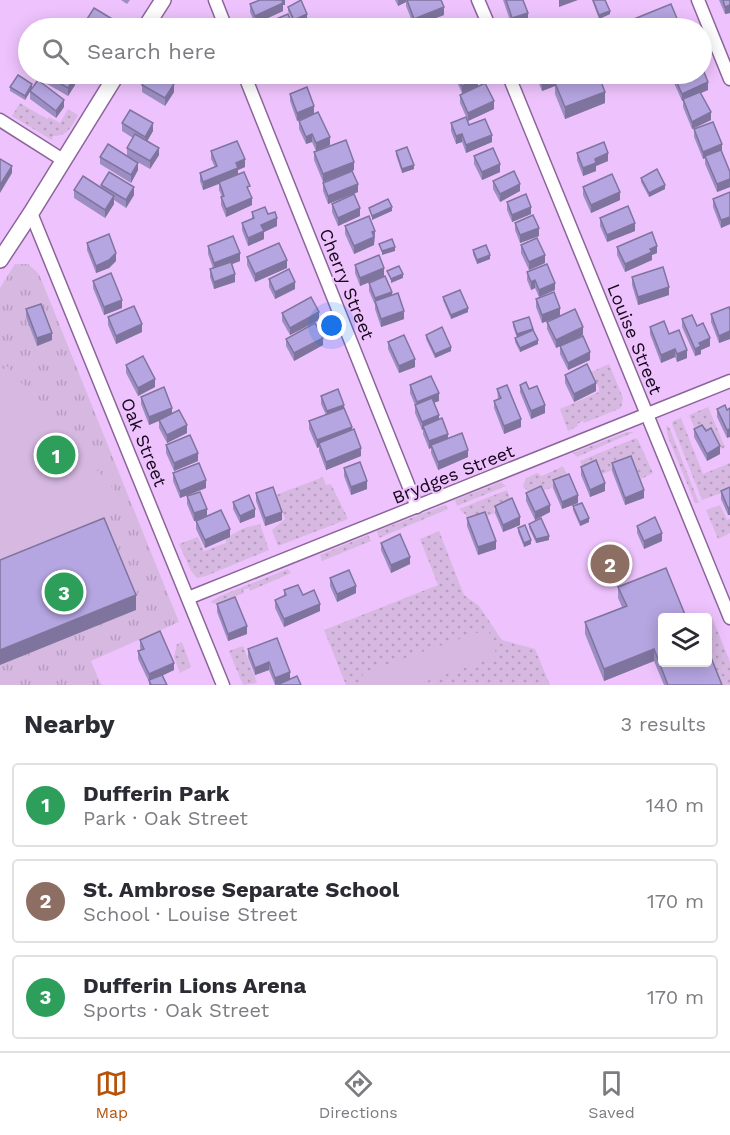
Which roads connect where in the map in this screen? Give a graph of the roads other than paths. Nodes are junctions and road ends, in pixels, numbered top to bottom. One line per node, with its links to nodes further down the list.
1 (163, 0): 5 (street)
2 (215, 0): 6 (street)
3 (478, 0): 7 (street)
4 (698, 0): 8 (street)
5 (151, 18)
6 (222, 18)
7 (486, 18)
8 (705, 18)
9 (712, 35): 10 (street)
10 (730, 79)
11 (111, 84): 15 (street)
12 (248, 84): 20 (street, Cherry Street)
13 (512, 84): 19 (street, Louise Street)
14 (0, 120): 15 (street)
15 (63, 160): 16 (street)
16 (31, 213): 17 (street); 21 (street, Oak Street)
17 (0, 260)
18 (730, 381): 19 (street, Brydges Street)
19 (647, 415): 20 (street, Brydges Street); 22 (street, Louise Street)
20 (417, 507): 21 (street, Brydges Street)
21 (189, 598): 23 (street, Oak Street)
22 (730, 618)
23 (223, 685)

